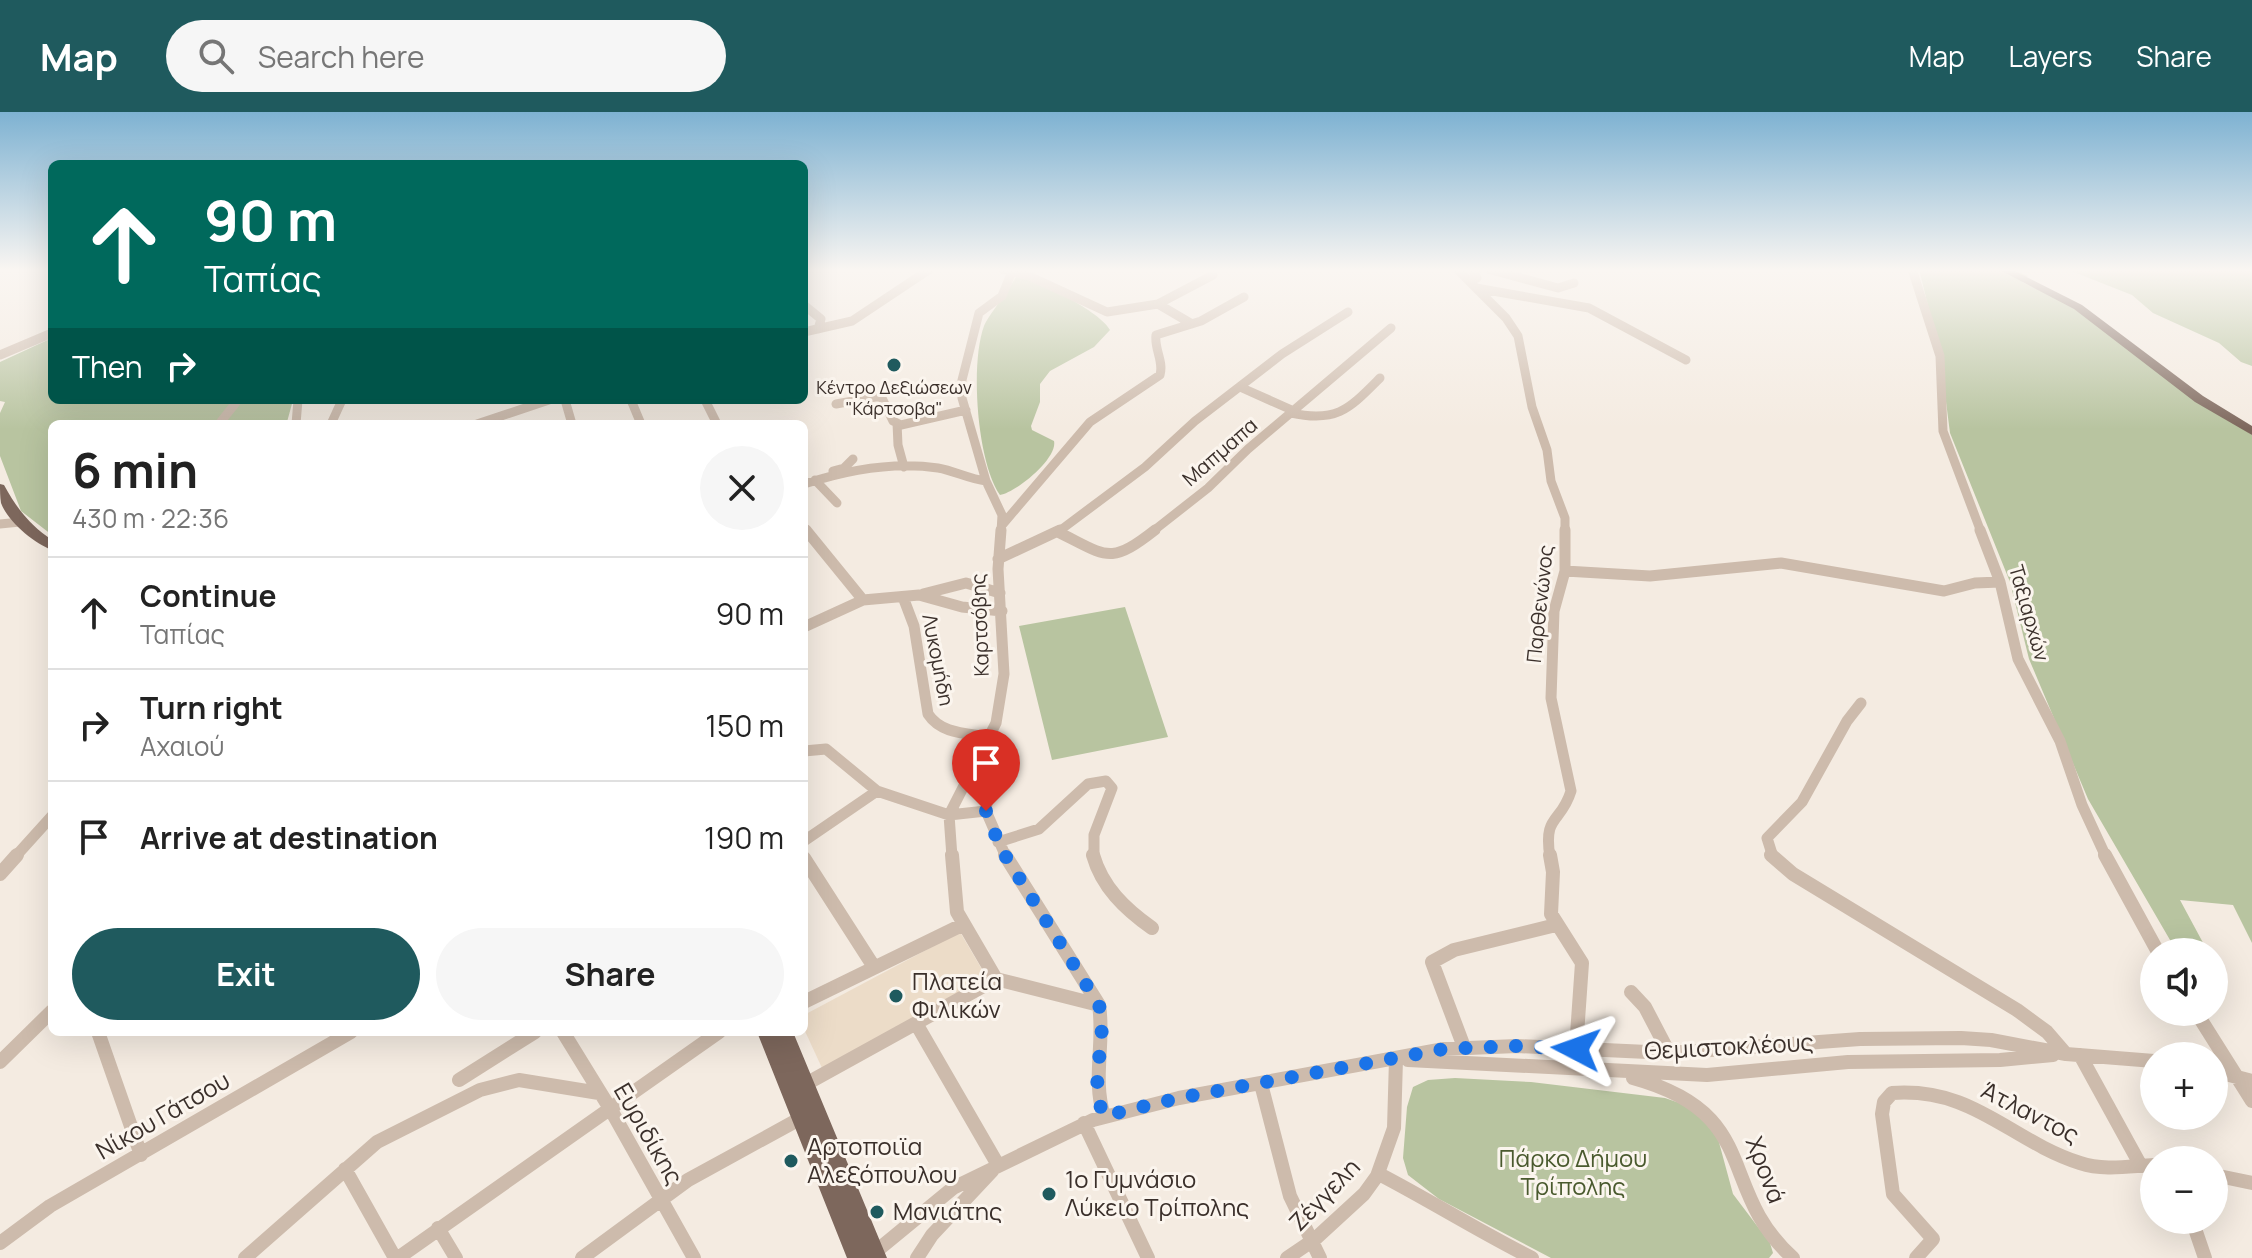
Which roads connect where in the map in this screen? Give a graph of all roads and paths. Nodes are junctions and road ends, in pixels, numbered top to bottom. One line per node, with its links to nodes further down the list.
1 (820, 322): 12 (street)
2 (846, 322): 12 (street)
3 (977, 322): 22 (street, Καρτσόβης)
4 (1195, 322): 10 (street)
5 (1332, 322): 18 (street)
6 (1509, 322): 41 (street, Παρθενώνος)
7 (1616, 322): 16 (street)
8 (1929, 322): 42 (street, Ταξιαρχών)
9 (2098, 322): 27 (main road)
10 (1192, 324): 36 (street)
11 (1391, 328): 23 (street, Μαπμαπα)
12 (818, 329): 13 (street)
13 (808, 331)
14 (48, 335): 15 (street)
15 (0, 355)
16 (1686, 360)
17 (1380, 378): 23 (street)
18 (1240, 387): 23 (street); 37 (street)
19 (235, 404): 24 (street)
20 (537, 404): 25 (street)
21 (836, 404): 26 (street)
22 (966, 410): 26 (street); 30 (street, Καρτσόβης)
23 (1293, 412): 37 (street, Μαπμαπα)
24 (222, 420)
25 (489, 420)
26 (897, 423): 28 (street)
27 (2252, 431)
28 (904, 467): 29 (street); 30 (street)
29 (866, 471): 31 (street); 31 (street)
30 (986, 481): 36 (street, Καρτσόβης)
31 (809, 482): 33 (street)
32 (0, 488): 34 (main road)
33 (837, 503)
34 (20, 522): 35 (street); 39 (main road)
35 (0, 524)
36 (1003, 524): 40 (street, Καρτσόβης)
37 (1058, 532): 40 (street)
38 (808, 533): 46 (street)
39 (48, 543)
40 (998, 559): 43 (street, Καρτσόβης)
41 (1565, 571): 42 (street); 61 (street, Παρθενώνος)
42 (2000, 582): 63 (street, Ταξιαρχών)
43 (1000, 593): 44 (street); 47 (street, Καρτσόβης)
44 (919, 595): 45 (street); 47 (street)
45 (903, 597): 46 (street); 50 (street, Λυκομήδη)
46 (863, 600): 48 (street)
47 (1002, 611): 50 (street, Καρτσόβης)
48 (808, 625)
49 (1861, 703): 82 (street)
50 (989, 737): 53 (street); 54 (street, Καρτσόβης)
51 (808, 747): 52 (street)
52 (877, 791): 54 (street); 56 (street)
53 (986, 811): 54 (street); 57 (street)
54 (949, 815): 60 (street)
55 (48, 820): 59 (street)
56 (808, 838)
57 (998, 842): 62 (street); 68 (street)
58 (808, 864): 64 (street)
59 (0, 874)
60 (964, 924): 64 (street); 65 (street)
61 (1556, 925): 79 (street); 80 (street, Παρθενώνος)
62 (1152, 928)
63 (2150, 938)
64 (874, 967): 67 (street)
65 (996, 979): 68 (street); 70 (street)
66 (1631, 992): 81 (street)
67 (808, 1000)
68 (1099, 1005): 95 (street)
69 (48, 1015): 85 (street)
70 (917, 1025): 90 (street); 99 (street)
71 (2206, 1026): 87 (street)
72 (99, 1036): 98 (street)
73 (344, 1036): 98 (street, Νίκου Γάτσου)
74 (529, 1036): 88 (street)
75 (565, 1036): 91 (street, Ευριδίκης)
76 (713, 1036): 93 (street)
77 (768, 1036): 94 (main road)
78 (786, 1036): 90 (main road)
79 (1464, 1047): 80 (street, Θεμιστοκλέους); 83 (street, Θεμιστοκλέους)
80 (1576, 1049): 81 (street, Θεμιστοκλέους)
81 (1669, 1053): 82 (street, Θεμιστοκλέους)
82 (2073, 1054): 84 (street, Θεμιστοκλέους); 86 (street, Θεμιστοκλέους); 97 (street)
83 (1396, 1059): 86 (street, Θεμιστοκλέους); 89 (street); 102 (street, Ζέγγελη)
84 (2140, 1060)
85 (0, 1062)
86 (1600, 1072): 121 (street, Χρονά)
87 (2245, 1078): 92 (street)
88 (459, 1080)
89 (1261, 1084): 95 (street); 109 (street)
90 (804, 1085): 94 (main road)
91 (599, 1093): 93 (street, Ευριδίκης); 101 (street)
92 (2252, 1101)
93 (611, 1110): 105 (street, Ευριδίκης); 106 (street)
94 (807, 1115): 105 (street); 110 (main road)
95 (1104, 1116): 96 (street)
96 (1084, 1123): 99 (street); 117 (street)
97 (2140, 1153)
98 (141, 1155): 108 (street, Νίκου Γάτσου)
99 (998, 1165): 110 (street); 116 (street)
100 (2140, 1166): 122 (street, Άτλαντος)
101 (345, 1169): 111 (street); 112 (street)
102 (1379, 1174): 109 (street, Ζέγγελη); 120 (street)
103 (2228, 1178): 104 (street)
104 (2252, 1183)
105 (660, 1197): 114 (street); 115 (street, Ευριδίκης)
106 (438, 1228): 112 (street); 113 (street)
107 (2197, 1234): 123 (street)
108 (0, 1243)
109 (1311, 1244): 118 (street, Ζέγγελη); 119 (street)
110 (870, 1257)
111 (245, 1258)
112 (397, 1258)
113 (456, 1258)
114 (582, 1258)
115 (694, 1258)
116 (917, 1258)
117 (1148, 1258)
118 (1287, 1258)
119 (1320, 1258)
120 (1532, 1258)
121 (1793, 1258)
122 (1916, 1258)
123 (2205, 1258)

